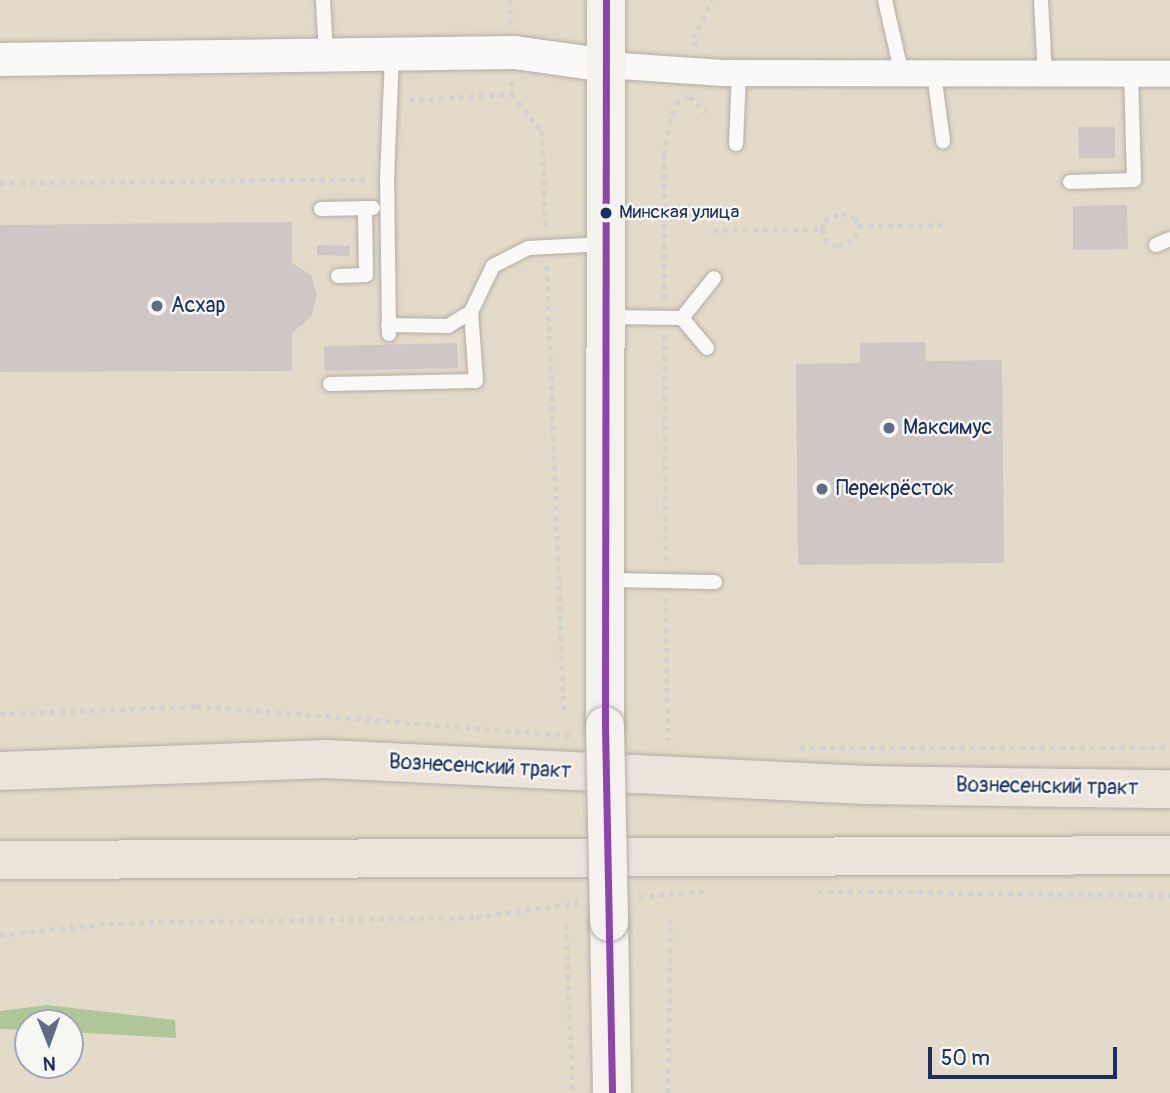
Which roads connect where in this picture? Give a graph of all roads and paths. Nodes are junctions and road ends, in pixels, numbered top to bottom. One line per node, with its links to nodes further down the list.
1 (323, 0): 5 (lane)
2 (606, 0): 8 (main road)
3 (885, 0): 12 (lane)
4 (1041, 0): 14 (lane)
5 (326, 54): 6 (street); 7 (street)
6 (392, 54): 8 (street); 19 (lane)
7 (0, 59)
8 (606, 65): 9 (street); 30 (main road)
9 (739, 73): 12 (street); 18 (lane)
10 (934, 74): 12 (street); 14 (street); 17 (lane)
11 (1170, 74): 13 (street)
12 (902, 75)
13 (1131, 75): 14 (street); 20 (lane)
14 (1045, 76)
15 (405, 112): 32 (path)
16 (706, 113): 37 (path)
17 (943, 141)
18 (736, 144)
19 (387, 179): 21 (path); 23 (lane)
20 (1070, 182)
21 (0, 183)
22 (365, 208): 23 (lane); 24 (lane); 33 (lane)
23 (387, 208): 35 (lane)
24 (321, 209)
25 (944, 225): 26 (path)
26 (858, 226): 27 (path); 27 (path)
27 (822, 229): 28 (path)
28 (713, 230)
29 (1170, 239): 31 (lane)
30 (607, 244): 32 (lane); 36 (main road)
31 (1156, 245)
32 (546, 247): 35 (lane); 44 (path)
33 (338, 276)
34 (714, 278): 38 (lane)
35 (471, 312): 40 (lane)
36 (608, 317): 37 (lane); 41 (main road)
37 (665, 318): 38 (lane); 42 (path)
38 (682, 318): 39 (lane)
39 (707, 348)
40 (330, 384)
41 (606, 580): 42 (lane); 53 (main road, bridge)
42 (666, 581): 43 (lane); 45 (path)
43 (715, 582)
44 (564, 713)
45 (668, 740)
46 (0, 771): 47 (main road, Вознесенский тракт)
47 (1170, 789)
48 (1170, 855): 49 (main road)
49 (0, 860)
50 (670, 920): 54 (path)
51 (566, 925): 52 (path)
52 (573, 1093)
53 (612, 1093)
54 (668, 1093)

